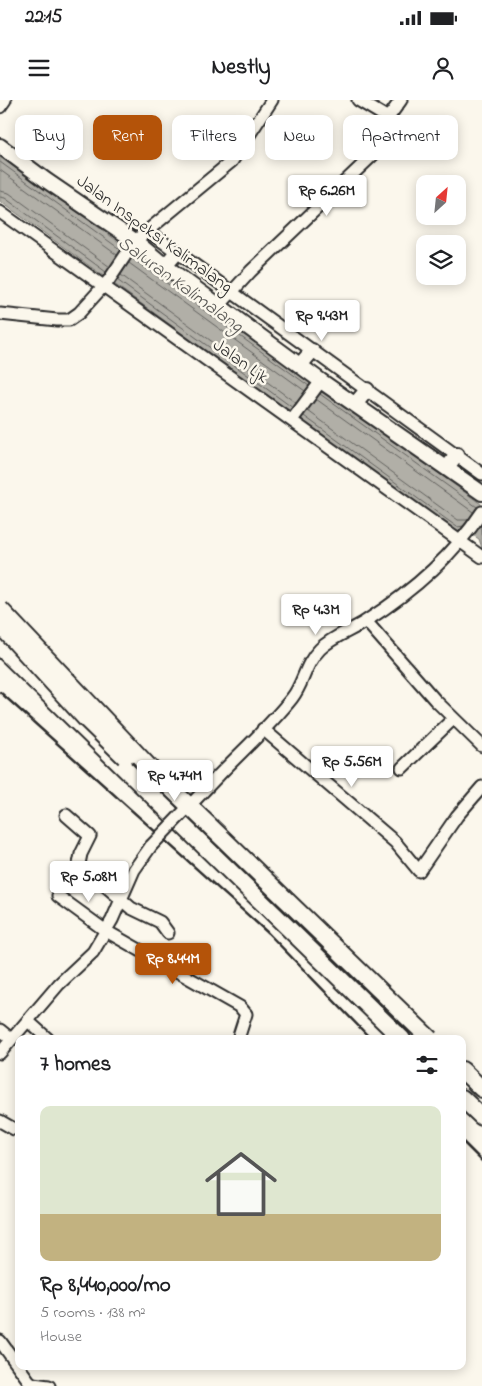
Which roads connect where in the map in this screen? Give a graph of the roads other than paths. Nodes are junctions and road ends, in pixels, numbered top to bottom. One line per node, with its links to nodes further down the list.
1 (5, 100): 5 (street)
2 (272, 100): 11 (street)
3 (358, 100): 6 (street)
4 (401, 100): 7 (street)
5 (0, 107)
6 (383, 115)
7 (390, 115)
8 (0, 146): 12 (main road, Jalan Inspeksi Kalimalang)
9 (368, 160): 16 (street)
10 (0, 212): 15 (street, Jalan Ljk)
11 (148, 231): 12 (street); 13 (street, Jalan Inspeksi Kalimalang)
12 (133, 245): 14 (main road, Jalan Inspeksi Kalimalang); 15 (street)
13 (177, 252): 14 (main road); 16 (street, Jalan Inspeksi Kalimalang)
14 (165, 266): 17 (main road, Jalan Inspeksi Kalimalang)
15 (106, 283): 18 (street); 24 (street, Jalan Ljk)
16 (232, 292): 17 (street); 19 (street, Jalan Inspeksi Kalimalang)
17 (219, 306): 20 (main road, Jalan Inspeksi Kalimalang)
18 (0, 314)
19 (312, 351): 20 (main road); 22 (street, Jalan Inspeksi Kalimalang)
20 (301, 364): 21 (main road, Jalan Inspeksi Kalimalang)
21 (320, 382): 23 (main road, Jalan Inspeksi Kalimalang); 24 (street)
22 (367, 390): 23 (main road); 25 (street, Jalan Inspeksi Kalimalang)
23 (356, 403): 26 (main road, Jalan Inspeksi Kalimalang)
24 (293, 418): 30 (street, Jalan Ljk)
25 (457, 455): 26 (main road); 27 (street, Jalan Inspeksi Kalimalang)
26 (447, 468): 28 (main road, Jalan Inspeksi Kalimalang)
27 (482, 474)
28 (482, 493)
29 (482, 512): 30 (street)
30 (463, 538): 31 (street, Jalan Ljk); 33 (street)
31 (482, 557)
32 (0, 609): 52 (highway, bridge)
33 (366, 621): 36 (street); 37 (street)
34 (0, 624): 51 (highway, bridge); 53 (highway)
35 (0, 647): 50 (highway)
36 (452, 719): 38 (street); 39 (street)
37 (263, 729): 40 (street); 43 (street, bridge)
38 (482, 746)
39 (402, 768)
40 (482, 787)
41 (66, 815): 43 (street)
42 (58, 896): 44 (street)
43 (121, 898): 44 (street); 45 (street)
44 (106, 931): 46 (street); 49 (street)
45 (168, 933)
46 (28, 1020): 48 (street); 54 (street)
47 (0, 1030): 54 (street)
48 (44, 1035)
49 (239, 1035)
50 (398, 1035)
51 (412, 1035)
52 (426, 1035)
53 (426, 1035)
54 (11, 1039): 55 (street)
55 (0, 1053)
56 (466, 1073): 58 (highway)
57 (466, 1074): 60 (highway)
58 (482, 1084)
59 (466, 1088): 62 (highway)
60 (482, 1089)
61 (466, 1102): 63 (highway)
62 (482, 1102)
63 (482, 1117)
64 (0, 1121): 65 (street)
65 (14, 1130)
66 (2, 1343): 67 (street)
67 (15, 1360)
68 (22, 1370): 69 (street)
69 (49, 1386)

